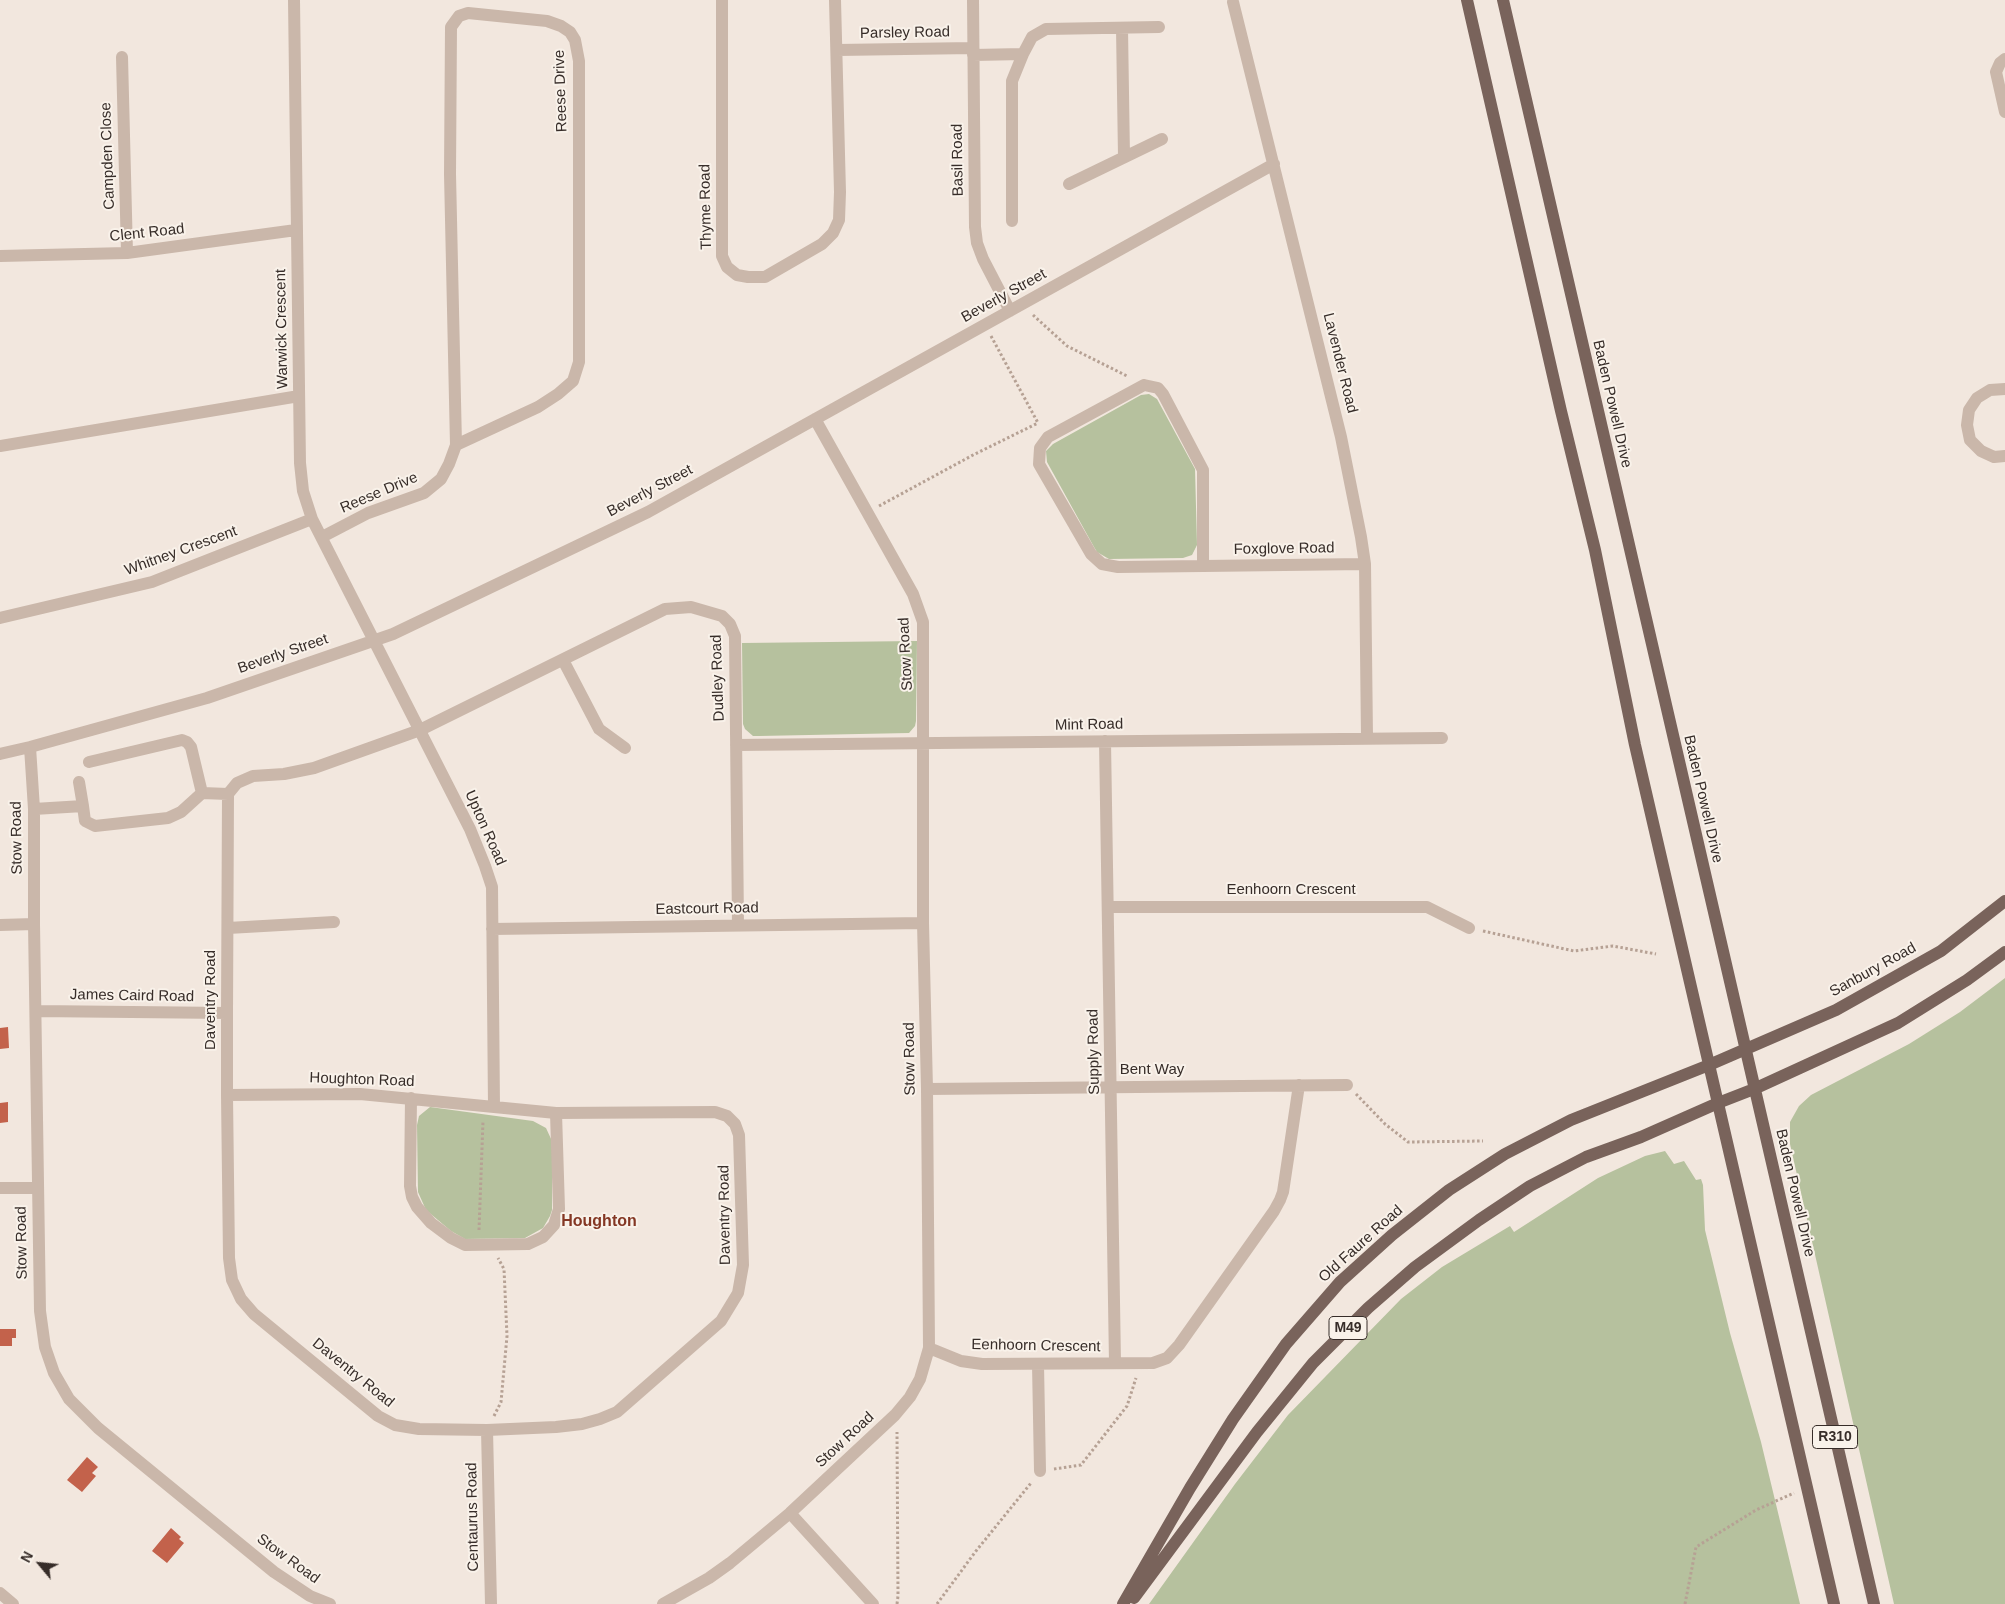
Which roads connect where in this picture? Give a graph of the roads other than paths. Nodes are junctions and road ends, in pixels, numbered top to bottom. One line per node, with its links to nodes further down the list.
1 (294, 0): 21 (street, Warwick Crescent)
2 (722, 0): 10 (street, Thyme Road)
3 (835, 0): 10 (street, Thyme Road)
4 (973, 0): 11 (street, Basil Road)
5 (1467, 0): 67 (main road, R310)
6 (1503, 0): 66 (main road, Baden Powell Drive / R310)
7 (1234, 2): 18 (street, Lavender Road)
8 (1159, 27): 9 (street)
9 (1122, 28): 12 (street); 17 (street)
10 (837, 50): 11 (street, Parsley Road)
11 (973, 51): 12 (street, Parsley Road); 24 (street, Basil Road)
12 (1023, 54): 20 (street)
13 (122, 57): 22 (street, Campden Close)
14 (2005, 59): 15 (street)
15 (2005, 112)
16 (1162, 139): 17 (street)
17 (1124, 157): 19 (street)
18 (1274, 164): 24 (street, Beverly Street); 33 (street, Lavender Road)
19 (1069, 184)
20 (1012, 221)
21 (296, 230): 22 (street, Clent Road); 26 (street, Warwick Crescent)
22 (127, 253): 23 (street, Clent Road)
23 (0, 256)
24 (1010, 311): 27 (street, Beverly Street)
25 (2005, 389): 30 (street)
26 (299, 396): 29 (street); 31 (street, Warwick Crescent)
27 (815, 419): 36 (street, Beverly Street); 42 (street, Stow Road)
28 (456, 445): 28 (street, Reese Drive); 32 (street, Reese Drive)
29 (0, 446)
30 (2005, 456)
31 (312, 519): 32 (street, Warwick Crescent); 35 (street, Whitney Crescent)
32 (322, 537): 36 (street, Warwick Crescent)
33 (1366, 564): 34 (street, Foxglove Road); 39 (street, Lavender Road)
34 (1203, 566): 34 (street, Foxglove Road)
35 (0, 618)
36 (375, 640): 38 (street, Upton Road); 44 (street, Beverly Street)
37 (563, 660): 38 (street, Dudley Road); 43 (street, Dudley Road); 45 (street)
38 (420, 730): 50 (street); 62 (street, Upton Road)
39 (1367, 738): 40 (street, Mint Road); 41 (street, Mint Road)
40 (1442, 738)
41 (1105, 741): 42 (street, Mint Road); 54 (street, Supply Road)
42 (924, 743): 43 (street, Mint Road); 56 (street, Stow Road)
43 (736, 745): 59 (street, Dudley Road)
44 (30, 747): 46 (street, Beverly Street); 52 (street, Stow Road)
45 (625, 748)
46 (0, 754)
47 (89, 762): 49 (street)
48 (79, 782): 51 (street)
49 (202, 792): 50 (street); 51 (street)
50 (228, 794): 60 (street, Daventry Road)
51 (83, 806): 52 (street)
52 (34, 809): 57 (street, Stow Road)
53 (2005, 901): 66 (main road, Sanbury Road)
54 (1108, 907): 61 (street, Eenhoorn Crescent); 70 (street, Supply Road)
55 (334, 922): 60 (street)
56 (923, 923): 59 (street, Eastcourt Road); 71 (street, Stow Road)
57 (34, 924): 58 (street); 64 (street, Stow Road)
58 (0, 925)
59 (738, 925): 62 (street, Eastcourt Road)
60 (228, 928): 65 (street, Daventry Road)
61 (1468, 928)
62 (492, 929): 76 (street, Upton Road)
63 (2005, 952): 72 (main road)
64 (36, 1011): 65 (street, James Caird Road); 79 (street, Stow Road)
65 (227, 1013): 73 (street, Daventry Road)
66 (1745, 1048): 67 (main road, Old Faure Road); 72 (main road, Baden Powell Drive / R310)
67 (1708, 1065): 75 (main road, R310); 92 (main road, Old Faure Road / M49)
68 (1299, 1085): 69 (street, Bent Way); 70 (street, Bent Way); 81 (street, Eenhoorn Crescent)
69 (1347, 1085)
70 (1111, 1086): 71 (street, Bent Way); 81 (street, Supply Road)
71 (927, 1089): 80 (street, Stow Road)
72 (1754, 1090): 75 (main road); 95 (main road, Baden Powell Drive / R310)
73 (227, 1095): 74 (street, Houghton Road); 83 (street, Daventry Road)
74 (411, 1098): 76 (street, Houghton Road); 77 (street)
75 (1718, 1103): 93 (main road, M49); 94 (main road, R310)
76 (494, 1107): 77 (street, Daventry Road)
77 (556, 1114): 83 (street, Daventry Road)
78 (0, 1188): 79 (street)
79 (37, 1188): 88 (street, Stow Road)
80 (929, 1348): 82 (street, Eenhoorn Crescent); 85 (street, Stow Road)
81 (1115, 1363): 82 (street, Eenhoorn Crescent)
82 (1038, 1364): 84 (street)
83 (487, 1430): 89 (street, Centaurus Road)
84 (1040, 1471)
85 (790, 1513): 90 (street, Stow Road); 91 (street)
86 (0, 1594): 87 (street)
87 (13, 1604)
88 (330, 1604)
89 (491, 1604)
90 (663, 1604)
91 (873, 1604)
92 (1123, 1604)
93 (1130, 1604)
94 (1834, 1604)
95 (1874, 1604)

